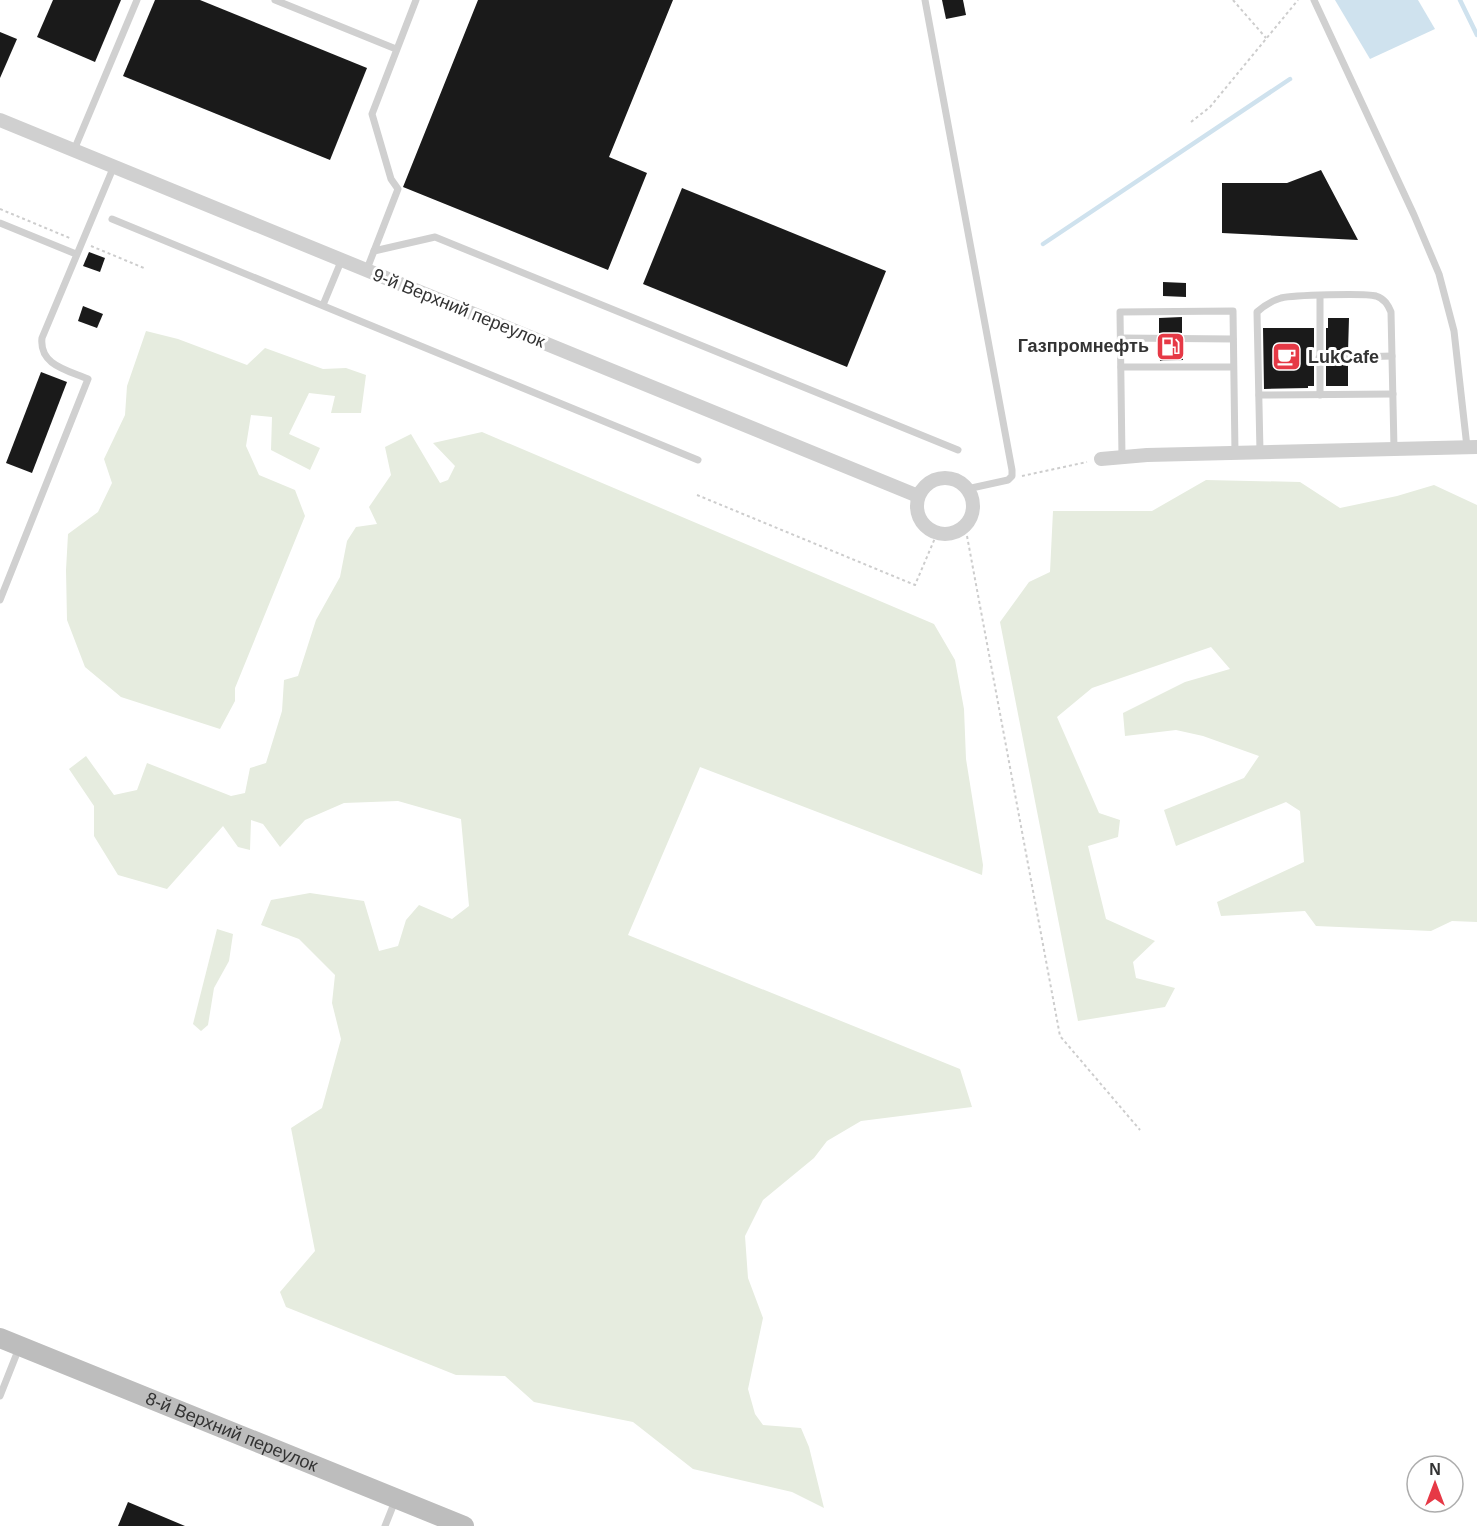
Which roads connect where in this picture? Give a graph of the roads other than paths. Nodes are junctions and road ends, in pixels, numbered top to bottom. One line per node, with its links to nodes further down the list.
1 (137, 0): 8 (lane)
2 (275, 0): 6 (lane)
3 (416, 0): 6 (lane)
4 (925, 0): 35 (lane)
5 (1314, 0): 27 (lane)
6 (396, 49): 12 (lane)
7 (0, 120): 8 (street, 9-й Верхний переулок)
8 (74, 150): 9 (street, 9-й Верхний переулок)
9 (114, 166): 13 (lane); 14 (street, 9-й Верхний переулок)
10 (112, 219): 17 (lane)
11 (0, 223): 13 (lane)
12 (374, 251): 15 (lane); 29 (lane)
13 (76, 254): 37 (lane)
14 (342, 259): 15 (street, 9-й Верхний переулок); 17 (lane)
15 (367, 270): 36 (street, 9-й Верхний переулок)
16 (1320, 296): 20 (lane); 21 (lane); 26 (lane)
17 (323, 305): 34 (lane)
18 (1121, 338): 19 (lane); 19 (lane); 22 (lane)
19 (1233, 339): 23 (lane)
20 (1392, 356): 21 (lane); 25 (lane)
21 (1319, 358): 24 (lane)
22 (1121, 367): 23 (lane); 32 (lane)
23 (1233, 367): 31 (lane)
24 (1320, 394): 25 (lane); 26 (lane)
25 (1393, 394): 28 (lane)
26 (1259, 395): 30 (lane)
27 (1472, 447): 28 (street)
28 (1394, 448): 30 (street)
29 (958, 450)
30 (1260, 452): 31 (street)
31 (1234, 453): 32 (street)
32 (1122, 457): 33 (street)
33 (1101, 459)
34 (698, 460)
35 (967, 489): 36 (street); 36 (street)
36 (918, 496)
37 (0, 600)
38 (0, 1338): 39 (street, 8-й Верхний переулок)
39 (20, 1346): 40 (lane); 41 (street, 8-й Верхний переулок)
40 (0, 1396)
41 (396, 1499): 42 (lane); 43 (street, 8-й Верхний переулок)
42 (385, 1526)
43 (464, 1526)

